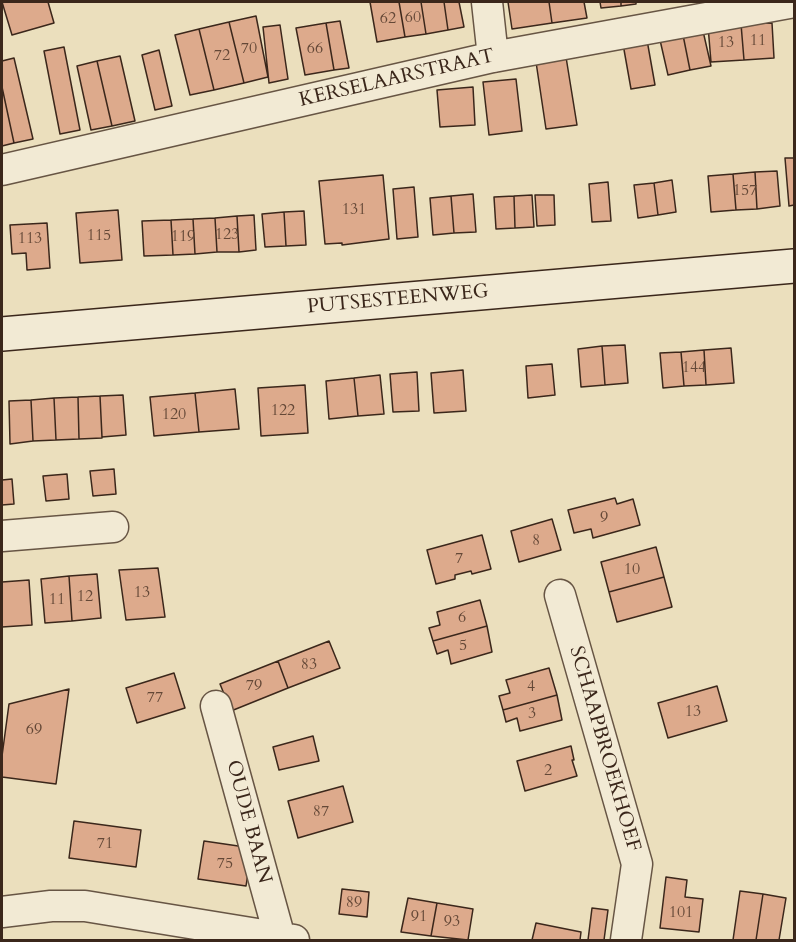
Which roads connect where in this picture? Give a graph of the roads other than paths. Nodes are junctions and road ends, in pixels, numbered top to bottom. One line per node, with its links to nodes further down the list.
1 (487, 2): 3 (street)
2 (795, 3): 3 (street, KERSELAARSTRAAT)
3 (494, 57): 4 (street, KERSELAARSTRAAT)
4 (2, 170)
5 (795, 266): 6 (main road, PUTSESTEENWEG)
6 (2, 334)
7 (113, 526): 8 (street)
8 (2, 536)
9 (560, 595): 13 (street, SCHAAPBROEKHOEF)
10 (216, 706): 12 (street, OUDE BAAN)
11 (2, 912): 12 (street, OUDE BAAN)
12 (287, 939)
13 (626, 940)

